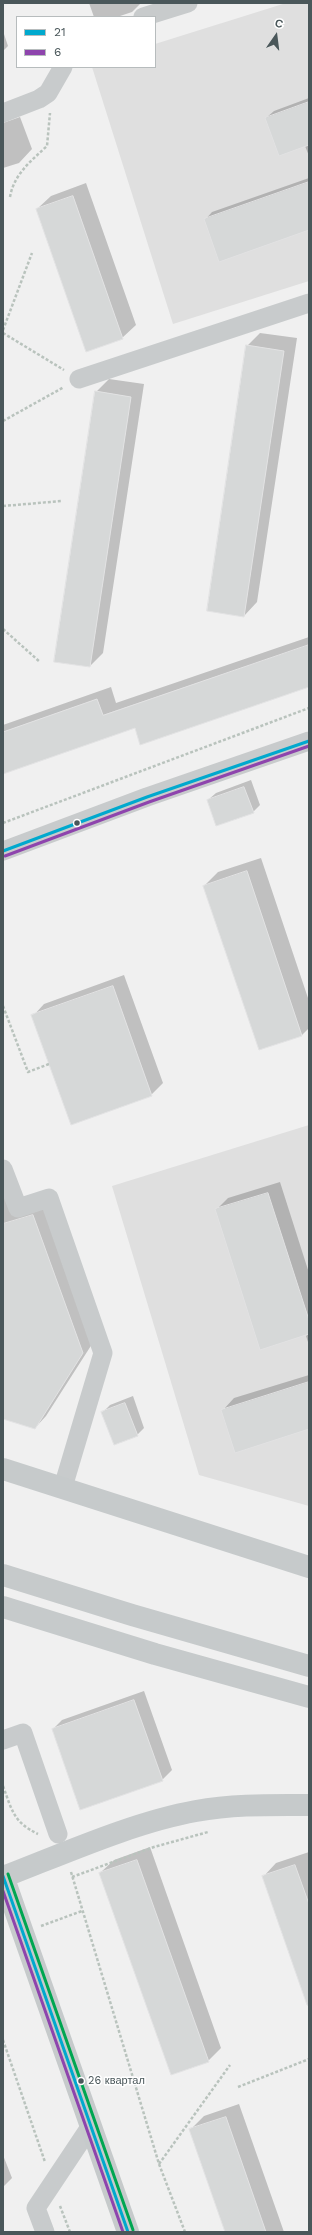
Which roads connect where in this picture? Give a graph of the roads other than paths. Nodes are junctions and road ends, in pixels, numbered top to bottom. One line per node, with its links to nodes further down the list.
1 (188, 3): 2 (street)
2 (146, 16)
3 (62, 68): 4 (street)
4 (3, 113)
5 (309, 303): 6 (street)
6 (79, 379)
7 (309, 741): 8 (street)
8 (3, 851)
9 (3, 1169): 11 (street)
10 (3, 1470): 11 (main road)
11 (63, 1487): 12 (main road)
12 (309, 1567)
13 (3, 1575): 15 (main road)
14 (3, 1608): 16 (main road)
15 (309, 1666)
16 (309, 1697)
17 (3, 1740): 19 (street)
18 (309, 1805): 19 (main road)
19 (62, 1843): 20 (main road)
20 (4, 1881): 21 (main road)
21 (90, 2127): 22 (street); 23 (main road)
22 (45, 2232)
23 (128, 2232)

